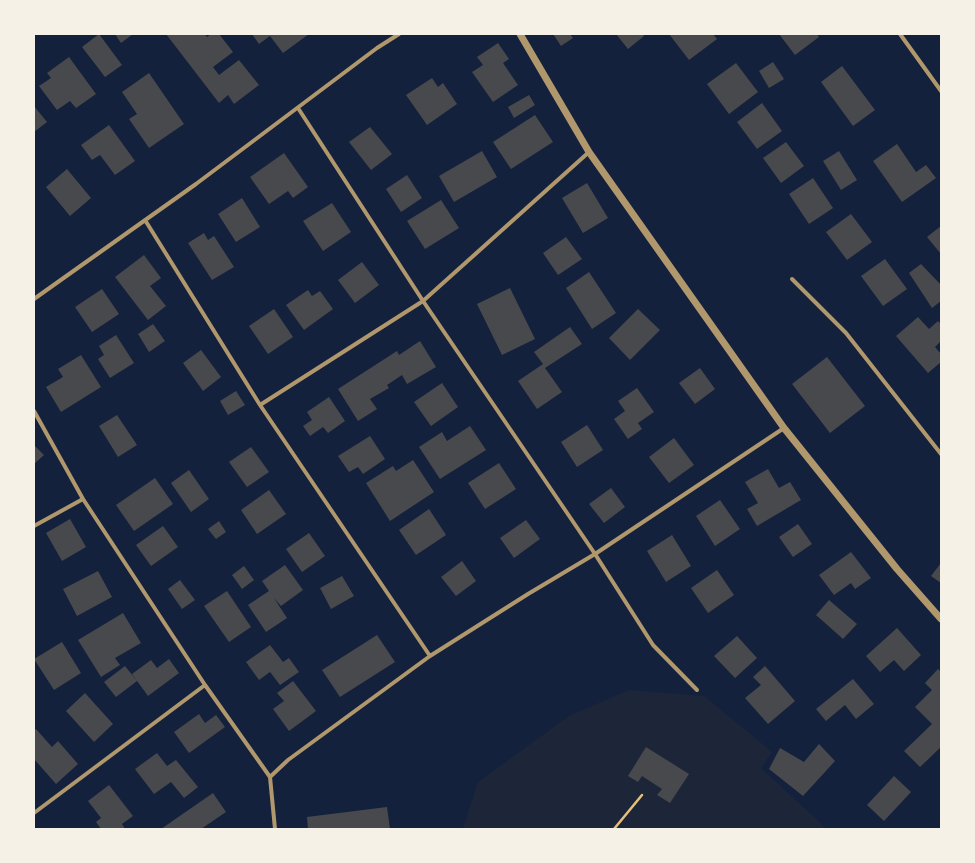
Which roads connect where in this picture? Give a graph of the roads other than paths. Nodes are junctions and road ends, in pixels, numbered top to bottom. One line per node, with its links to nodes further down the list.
1 (399, 34): 5 (street)
2 (520, 34): 6 (street)
3 (900, 34): 4 (street)
4 (941, 91)
5 (298, 108): 7 (street); 10 (street)
6 (589, 152): 10 (street); 13 (street)
7 (145, 220): 9 (street); 11 (street)
8 (792, 279): 14 (street)
9 (34, 299)
10 (423, 300): 11 (street); 17 (street)
11 (260, 405): 19 (street)
12 (34, 411): 15 (street)
13 (784, 428): 17 (street); 18 (street)
14 (941, 454)
15 (83, 498): 16 (street); 20 (street)
16 (34, 526)
17 (595, 554): 19 (street); 21 (street)
18 (940, 614)
19 (430, 656): 22 (street)
20 (205, 685): 22 (street); 23 (street)
21 (697, 690)
22 (270, 777): 24 (street)
23 (34, 813)
24 (276, 829)

